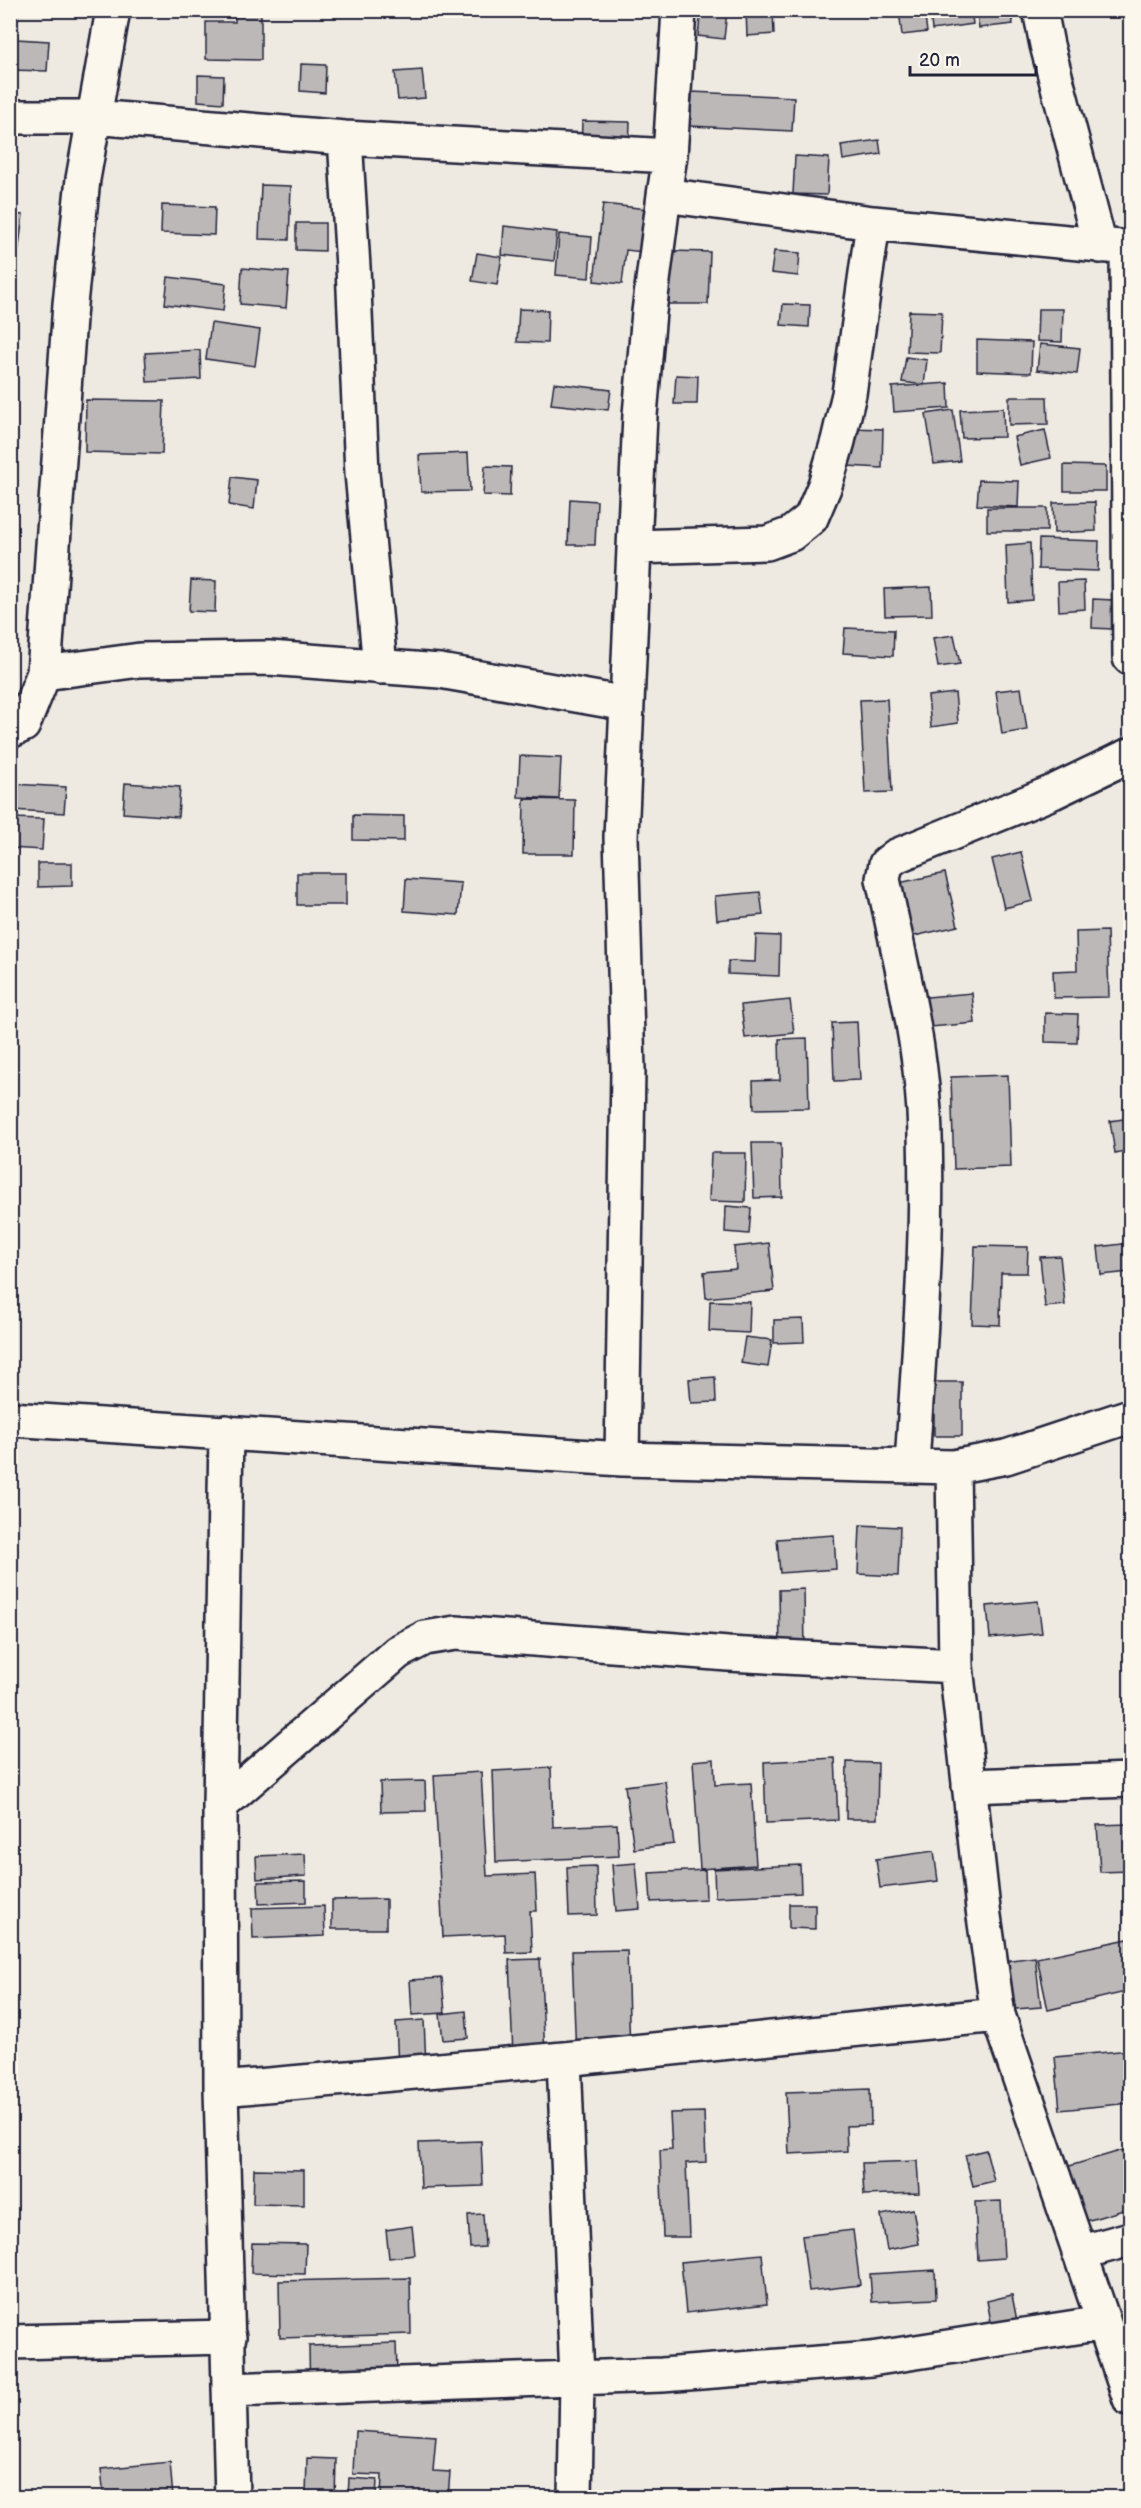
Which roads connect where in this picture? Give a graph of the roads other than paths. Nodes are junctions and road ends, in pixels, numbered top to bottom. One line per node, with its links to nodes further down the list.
1 (113, 10): 5 (street)
2 (679, 10): 7 (street)
3 (1040, 10): 10 (street)
4 (10, 117): 5 (street)
5 (93, 117): 6 (street); 14 (street)
6 (345, 138): 7 (street); 13 (street)
7 (670, 156): 8 (street)
8 (664, 195): 9 (street); 11 (street)
9 (873, 223): 10 (street); 11 (street)
10 (1119, 247): 12 (street)
11 (634, 547): 15 (street)
12 (1131, 658)
13 (380, 667): 14 (street); 15 (street)
14 (44, 673): 16 (street)
15 (627, 704): 21 (street)
16 (10, 731)
17 (1131, 755): 22 (street)
18 (1131, 1416): 23 (street)
19 (10, 1419): 20 (street)
20 (226, 1432): 21 (street); 27 (street)
21 (622, 1459): 22 (street)
22 (912, 1465): 23 (street)
23 (953, 1467): 24 (street)
24 (956, 1666): 26 (street); 27 (street)
25 (1131, 1780): 26 (street)
26 (969, 1786): 28 (street)
27 (220, 1806): 30 (street)
28 (998, 2015): 29 (street); 32 (street)
29 (564, 2059): 30 (street); 36 (street)
30 (221, 2089): 34 (street)
31 (1131, 2239): 32 (street)
32 (1079, 2253): 33 (street)
33 (1102, 2322): 36 (street); 38 (street)
34 (229, 2337): 35 (street); 37 (street)
35 (10, 2342)
36 (576, 2378): 37 (street); 40 (street)
37 (229, 2390): 39 (street)
38 (1131, 2399)
39 (232, 2498)
40 (575, 2498)

